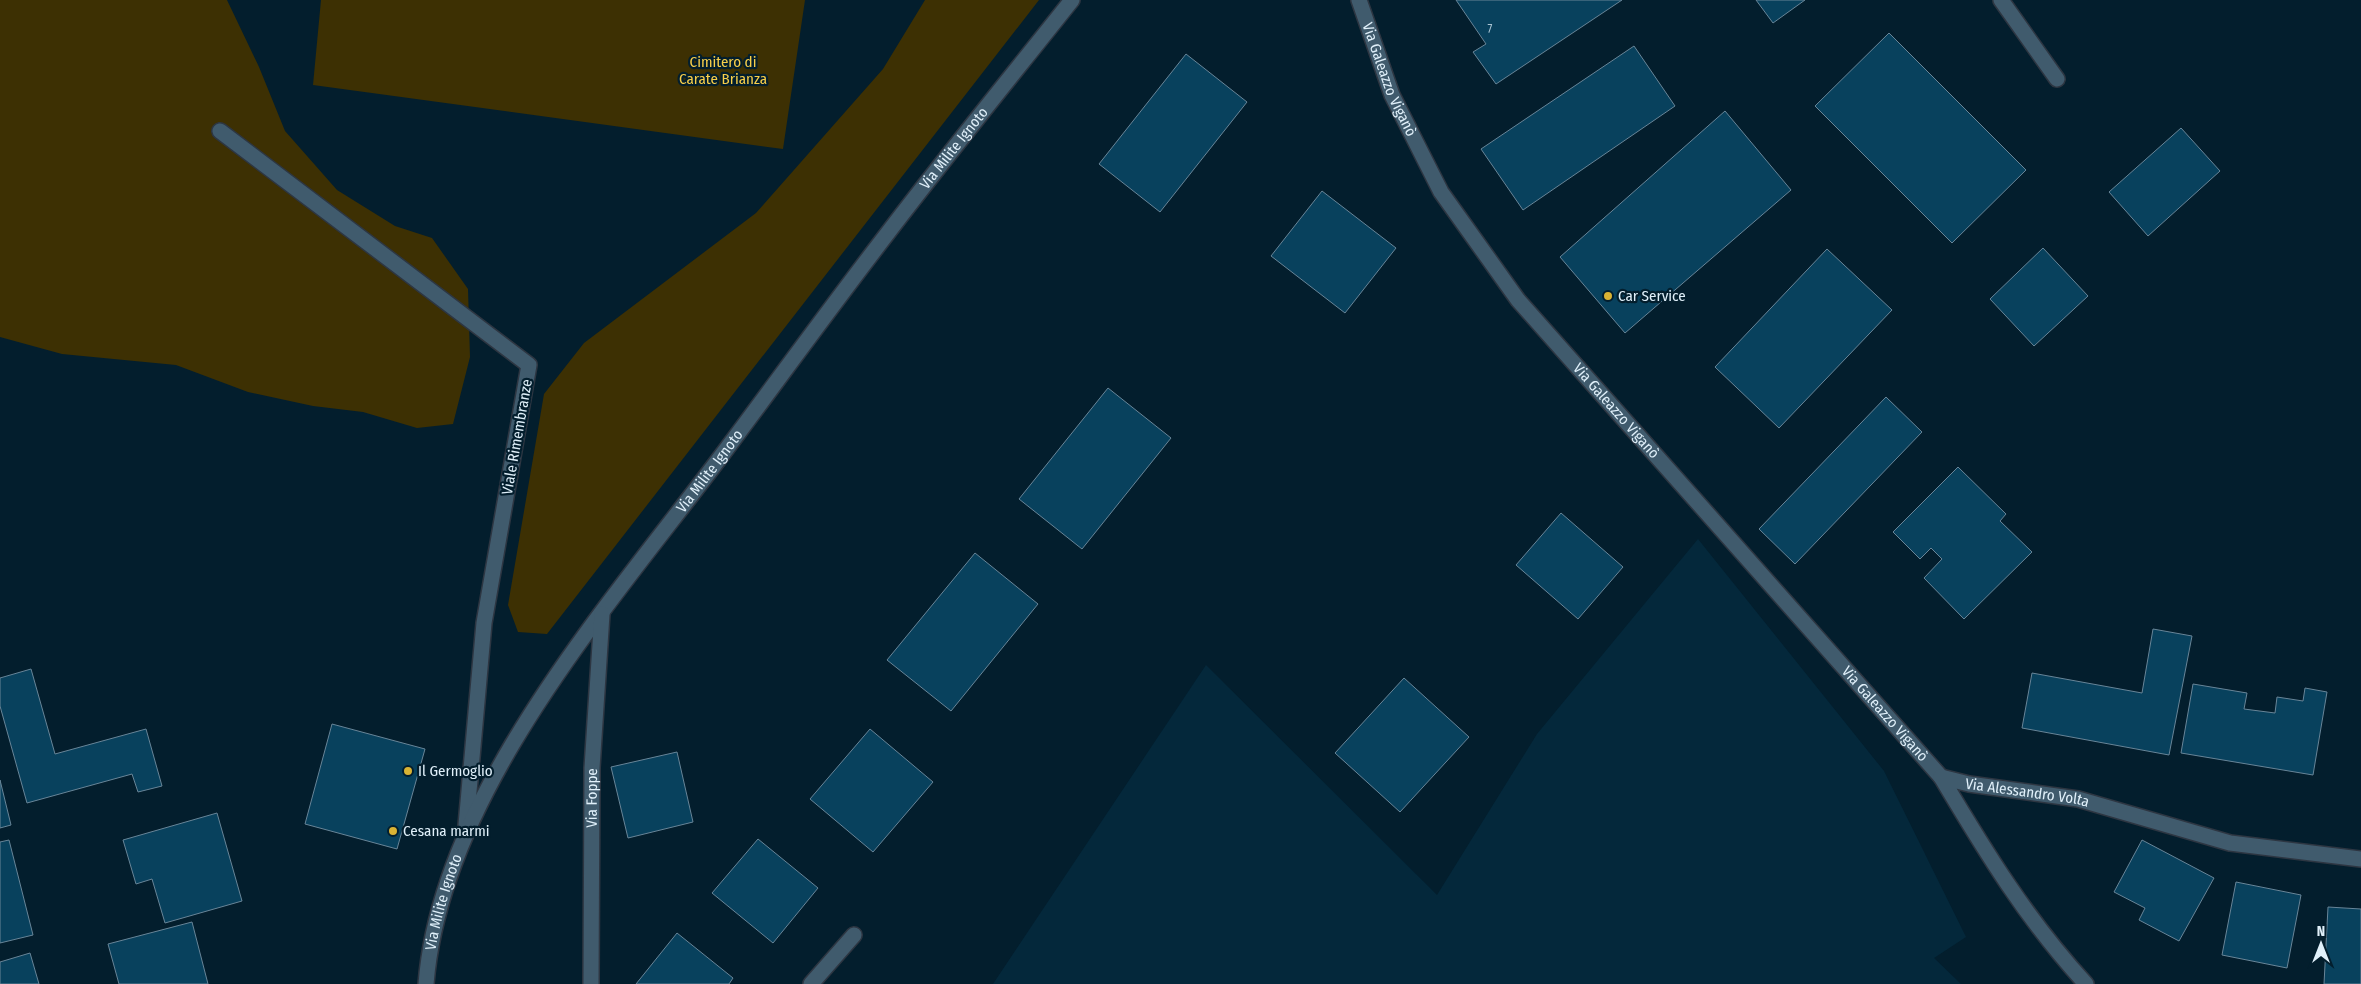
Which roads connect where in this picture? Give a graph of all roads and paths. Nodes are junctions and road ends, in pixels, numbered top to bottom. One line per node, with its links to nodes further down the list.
1 (1072, 0): 6 (street, Via Milite Ignoto)
2 (1359, 0): 7 (street, Via Galeazzo Viganò)
3 (2000, 0): 4 (street)
4 (2057, 79)
5 (220, 131): 8 (street, Viale Rimembranze)
6 (602, 612): 8 (street, Via Milite Ignoto); 12 (street, Via Foppe)
7 (1941, 777): 9 (street, Via Alessandro Volta); 14 (street, Via Alessandro Volta)
8 (465, 834): 11 (street, Via Milite Ignoto)
9 (2361, 859)
10 (854, 934): 13 (street)
11 (426, 984)
12 (591, 984)
13 (811, 984)
14 (2086, 984)

